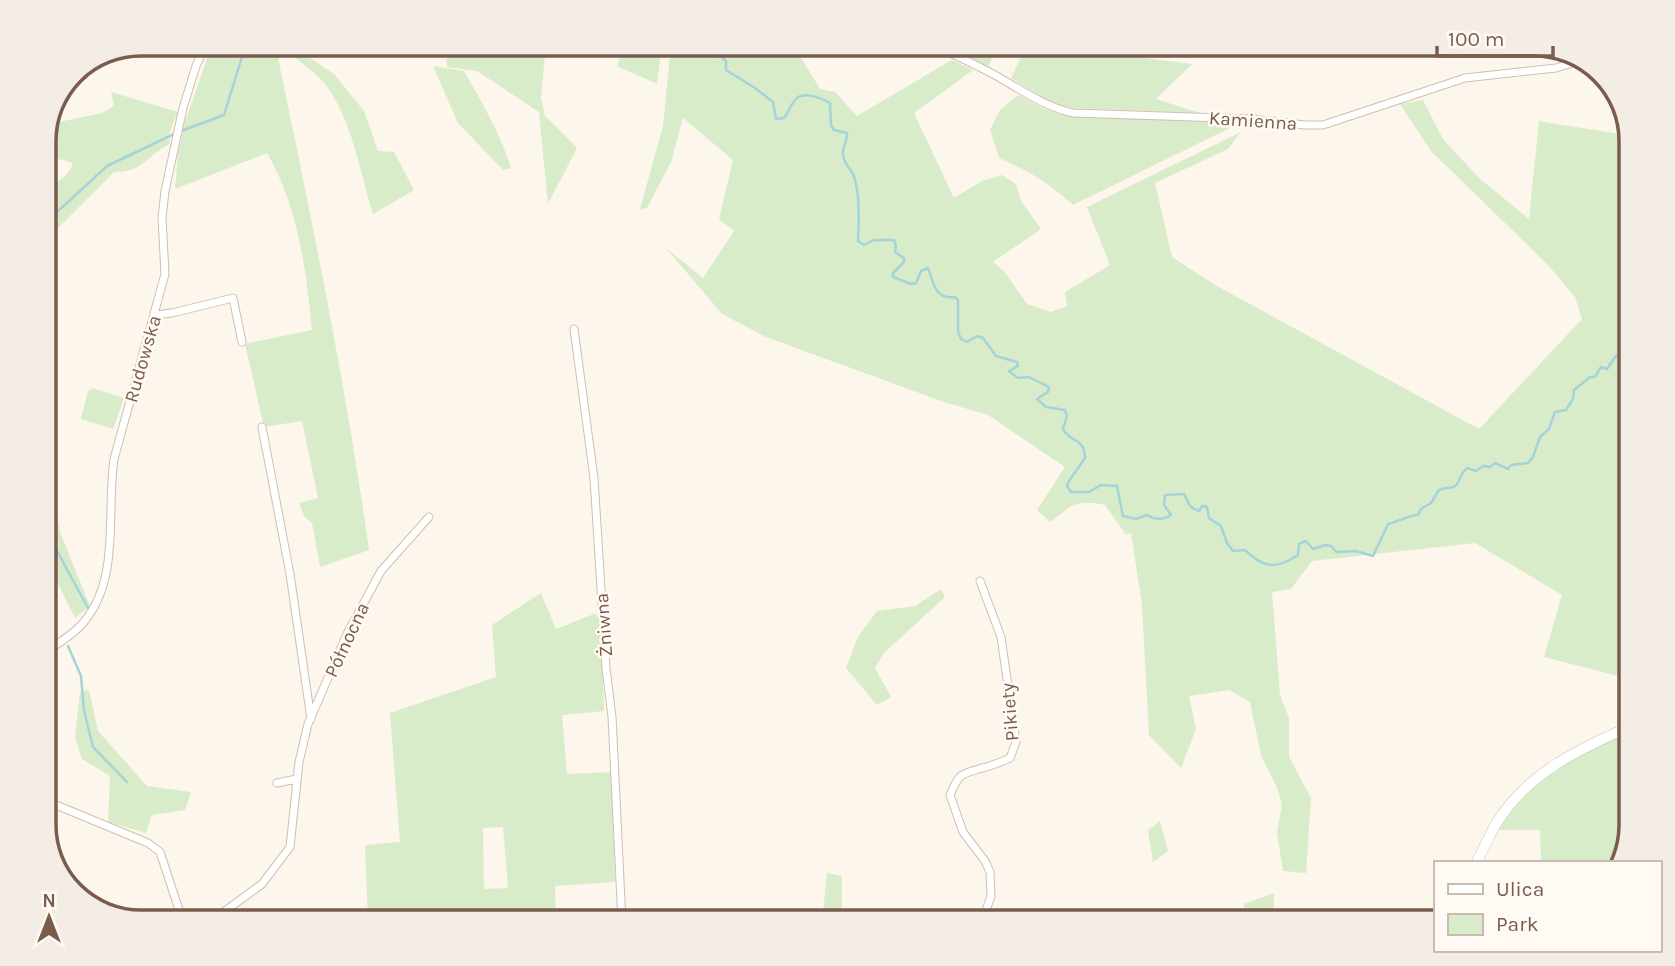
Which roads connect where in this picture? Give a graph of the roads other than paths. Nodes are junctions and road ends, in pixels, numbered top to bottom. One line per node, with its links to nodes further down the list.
1 (201, 56): 4 (street, Rudowska)
2 (954, 56): 3 (street, Kamienna)
3 (1569, 64)
4 (155, 315): 6 (street); 10 (street, Rudowska)
5 (574, 329): 19 (street, Żniwna)
6 (242, 342)
7 (262, 427): 11 (street)
8 (429, 517): 11 (street, Północna)
9 (980, 580): 20 (street, Pikiety)
10 (56, 644)
11 (311, 719): 13 (street, Północna)
12 (1619, 732): 16 (street)
13 (297, 779): 14 (street); 18 (street, Północna)
14 (277, 783)
15 (56, 805): 17 (street)
16 (1477, 861)
17 (179, 910)
18 (226, 910)
19 (621, 910)
20 (986, 910)

